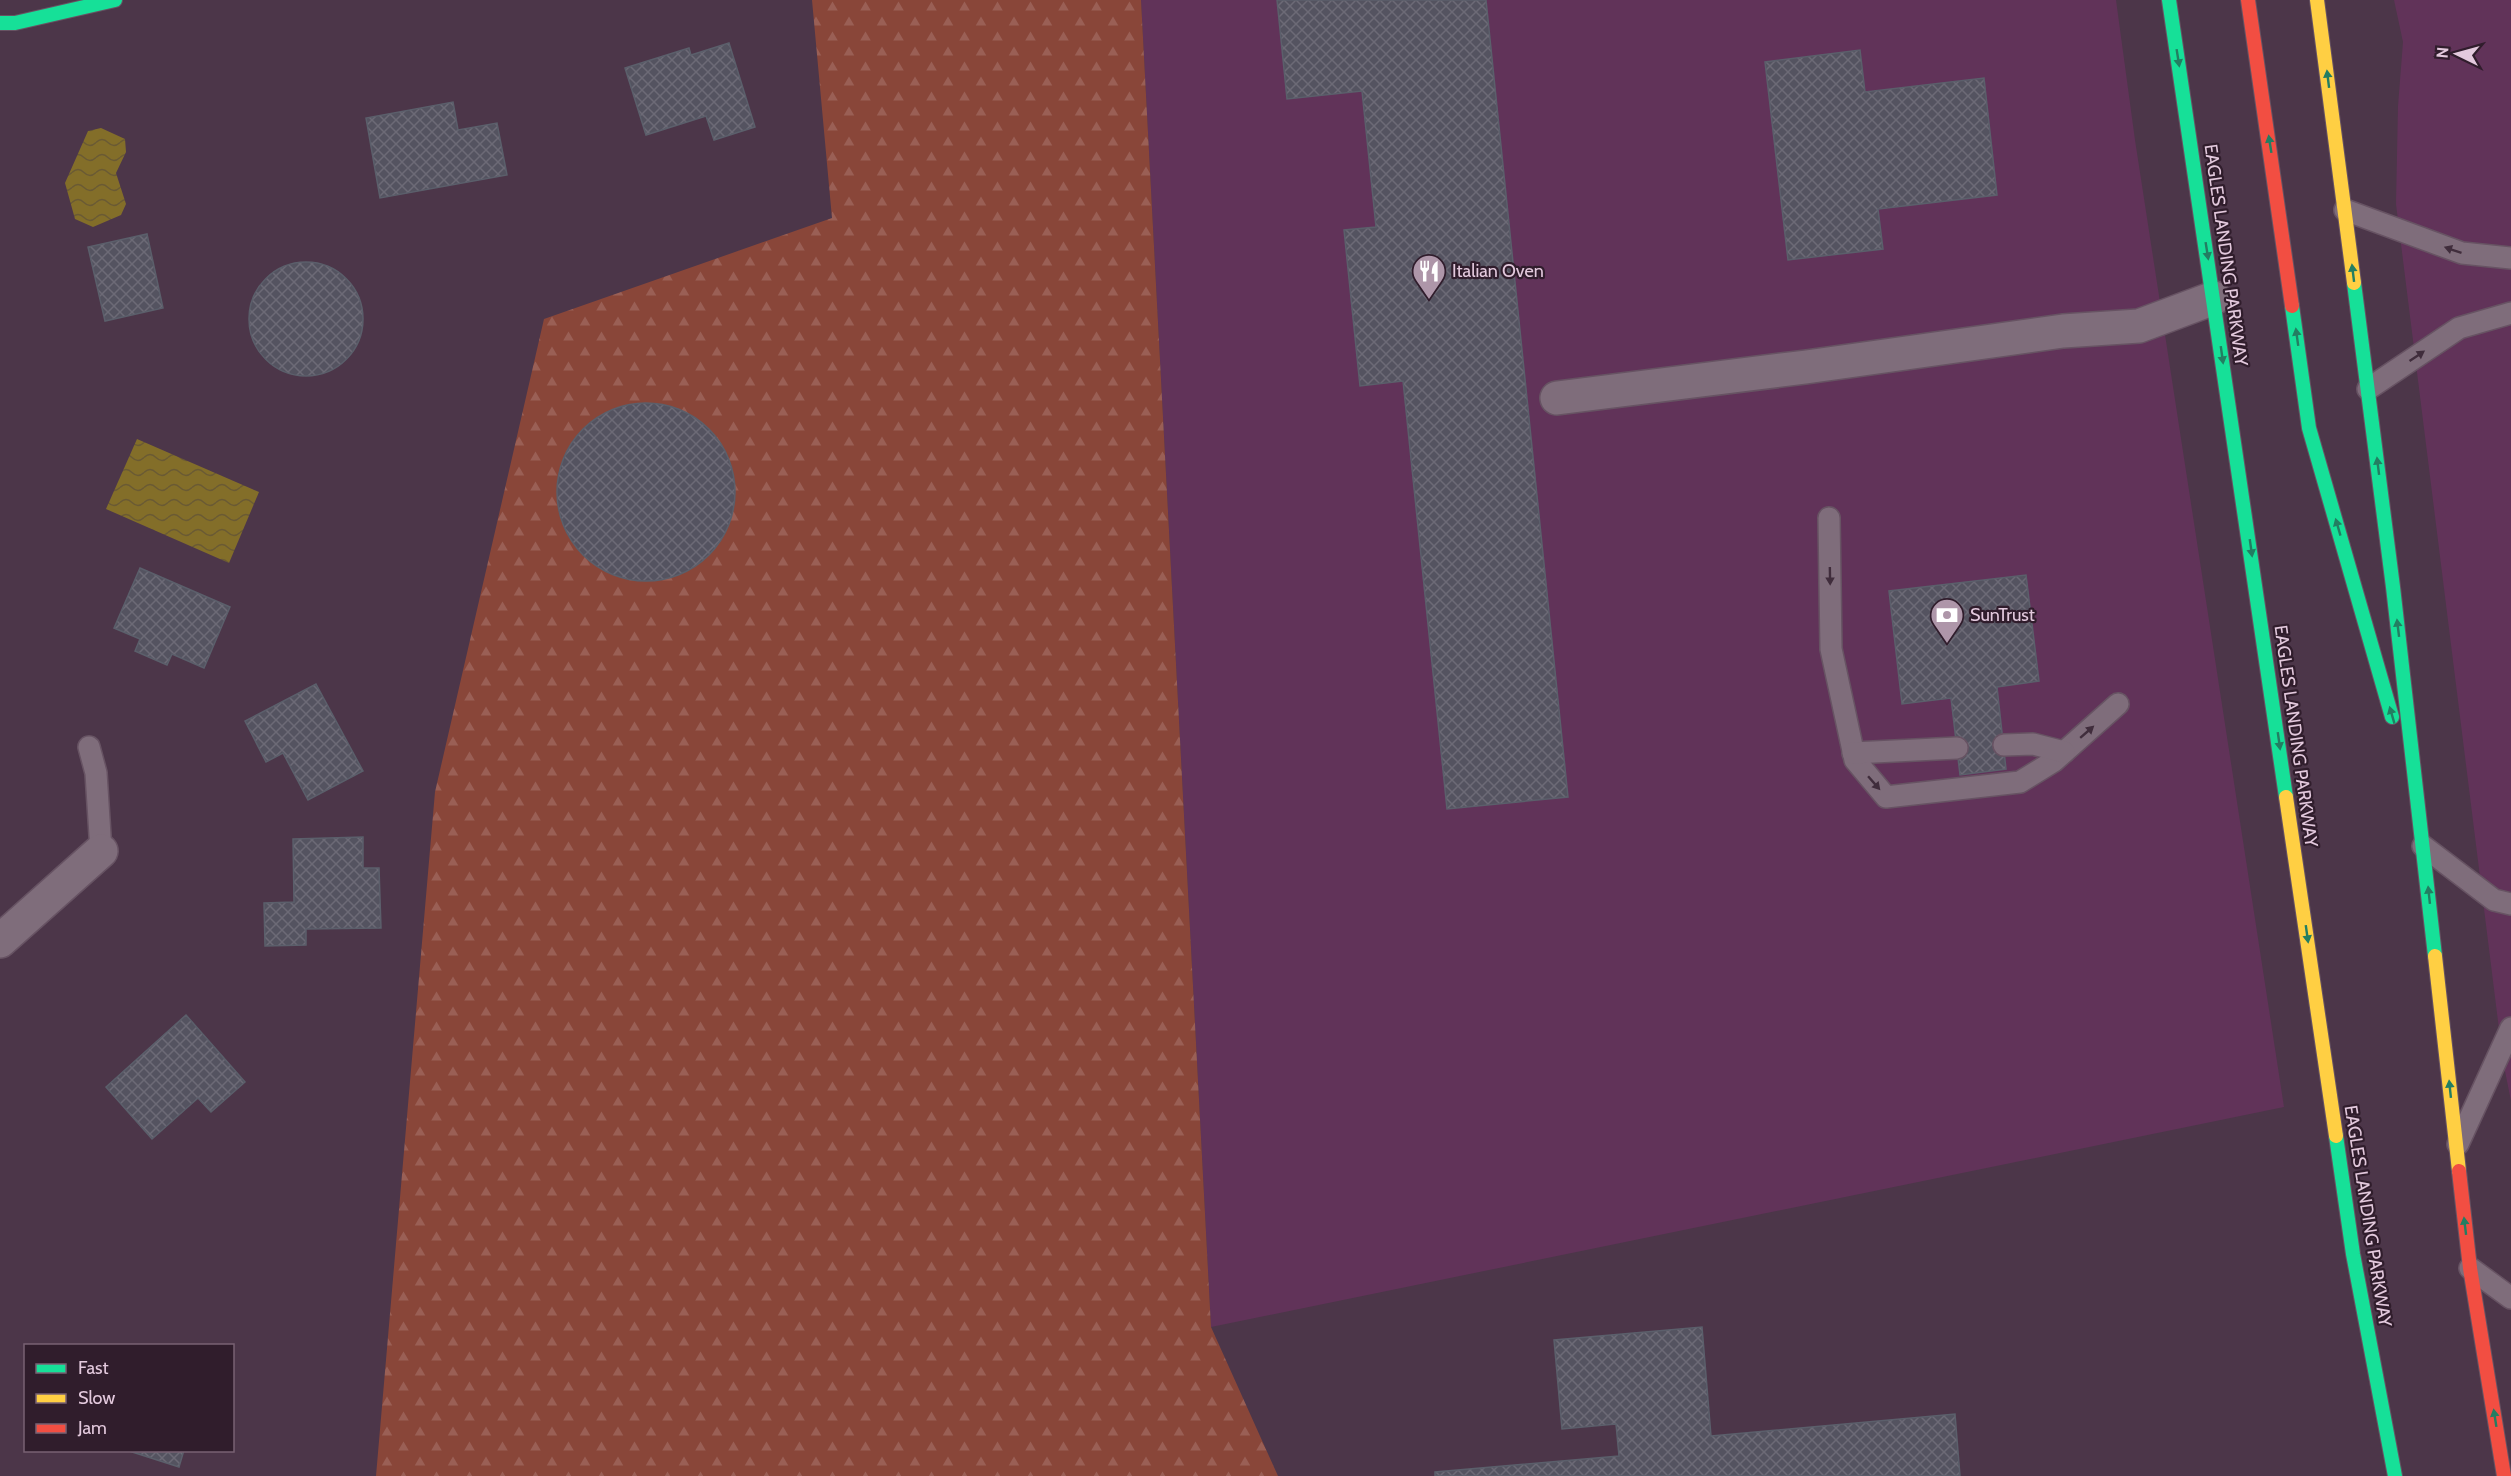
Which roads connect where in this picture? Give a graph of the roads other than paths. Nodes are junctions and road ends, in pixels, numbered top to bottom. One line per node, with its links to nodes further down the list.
1 (115, 0): 5 (main road)
2 (2169, 0): 8 (main road, EAGLES LANDING PARKWAY, one-way to 8)
3 (2248, 0): 19 (main road, one-way to 3)
4 (2319, 0): 6 (main road, one-way to 4)
5 (0, 23)
6 (2345, 210): 7 (lane, one-way to 6); 10 (main road, one-way to 6)
7 (2511, 258)
8 (2214, 298): 11 (street); 28 (main road, EAGLES LANDING PARKWAY, one-way to 28)
9 (2511, 313): 10 (lane, one-way to 9)
10 (2368, 389): 19 (main road, one-way to 10)
11 (1557, 398)
12 (1829, 518): 18 (lane, one-way to 18)
13 (2118, 704): 17 (lane, one-way to 13)
14 (2004, 745): 17 (lane)
15 (89, 747): 21 (lane)
16 (1957, 748): 18 (lane)
17 (2064, 752): 18 (lane, one-way to 17)
18 (1853, 753)
19 (2419, 811): 20 (main road)
20 (2424, 846): 22 (lane); 25 (main road, one-way to 20)
21 (102, 851): 23 (street)
22 (2511, 904)
23 (0, 941)
24 (2511, 1028): 25 (lane)
25 (2456, 1147): 26 (main road, one-way to 25)
26 (2470, 1268): 27 (lane); 29 (main road, one-way to 26)
27 (2511, 1298)
28 (2395, 1476)
29 (2504, 1476)

